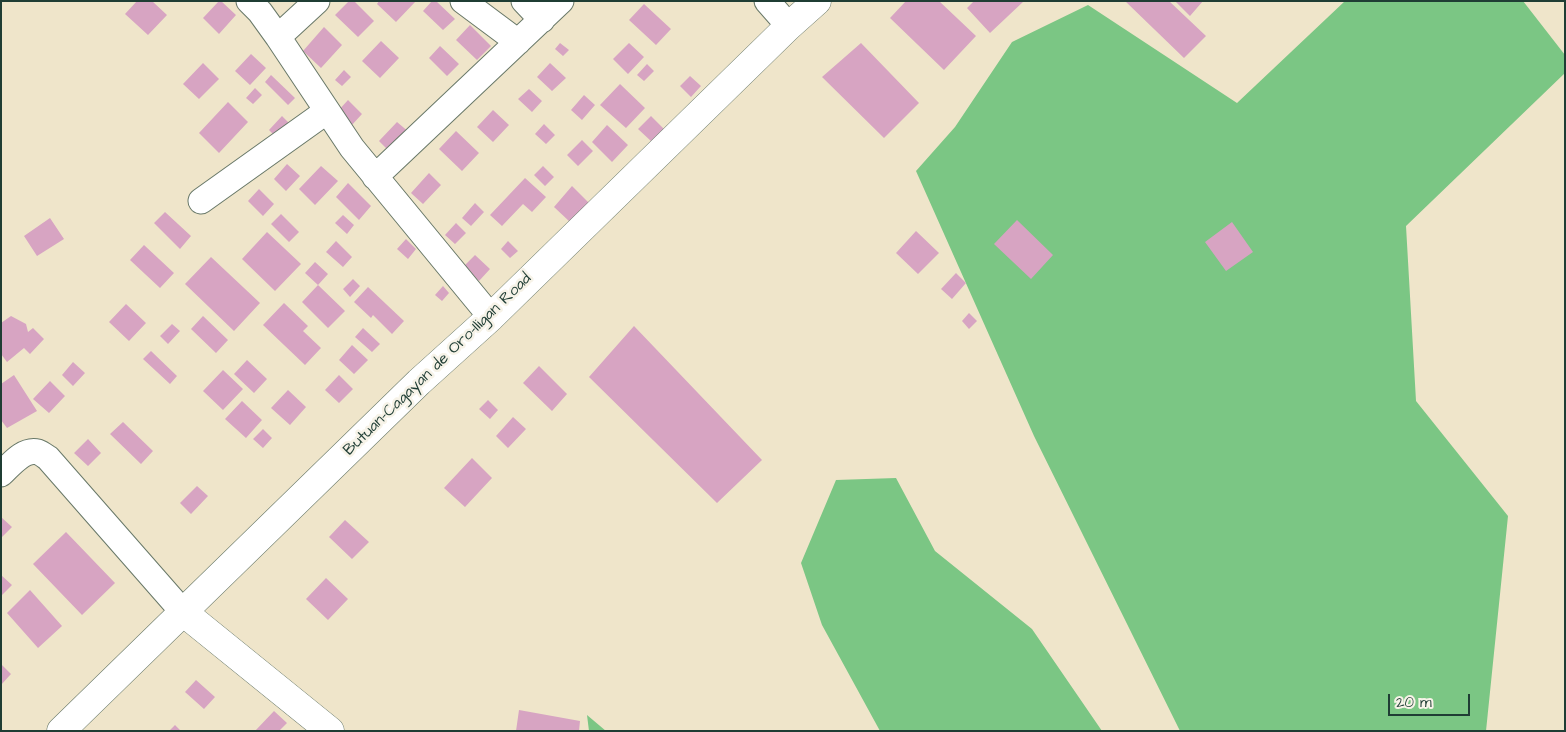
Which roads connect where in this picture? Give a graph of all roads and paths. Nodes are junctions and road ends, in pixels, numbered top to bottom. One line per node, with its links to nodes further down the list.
1 (249, 1): 10 (street)
2 (317, 1): 10 (street)
3 (463, 1): 11 (street)
4 (524, 1): 8 (street)
5 (561, 1): 8 (street)
6 (767, 1): 9 (street)
7 (816, 1): 9 (main road, Butuan-Cagayan de Oro-Iligan Road)
8 (542, 20): 11 (street)
9 (789, 26): 15 (main road, Butuan-Cagayan de Oro-Iligan Road)
10 (278, 37): 12 (street)
11 (518, 42): 13 (street)
12 (327, 111): 13 (street); 14 (street)
13 (375, 177): 15 (street)
14 (201, 201)
15 (491, 316): 17 (main road, Butuan-Cagayan de Oro-Iligan Road)
16 (1, 474): 17 (street)
17 (183, 612): 18 (main road, Butuan-Cagayan de Oro-Iligan Road); 19 (main road)
18 (61, 731)
19 (330, 731)

